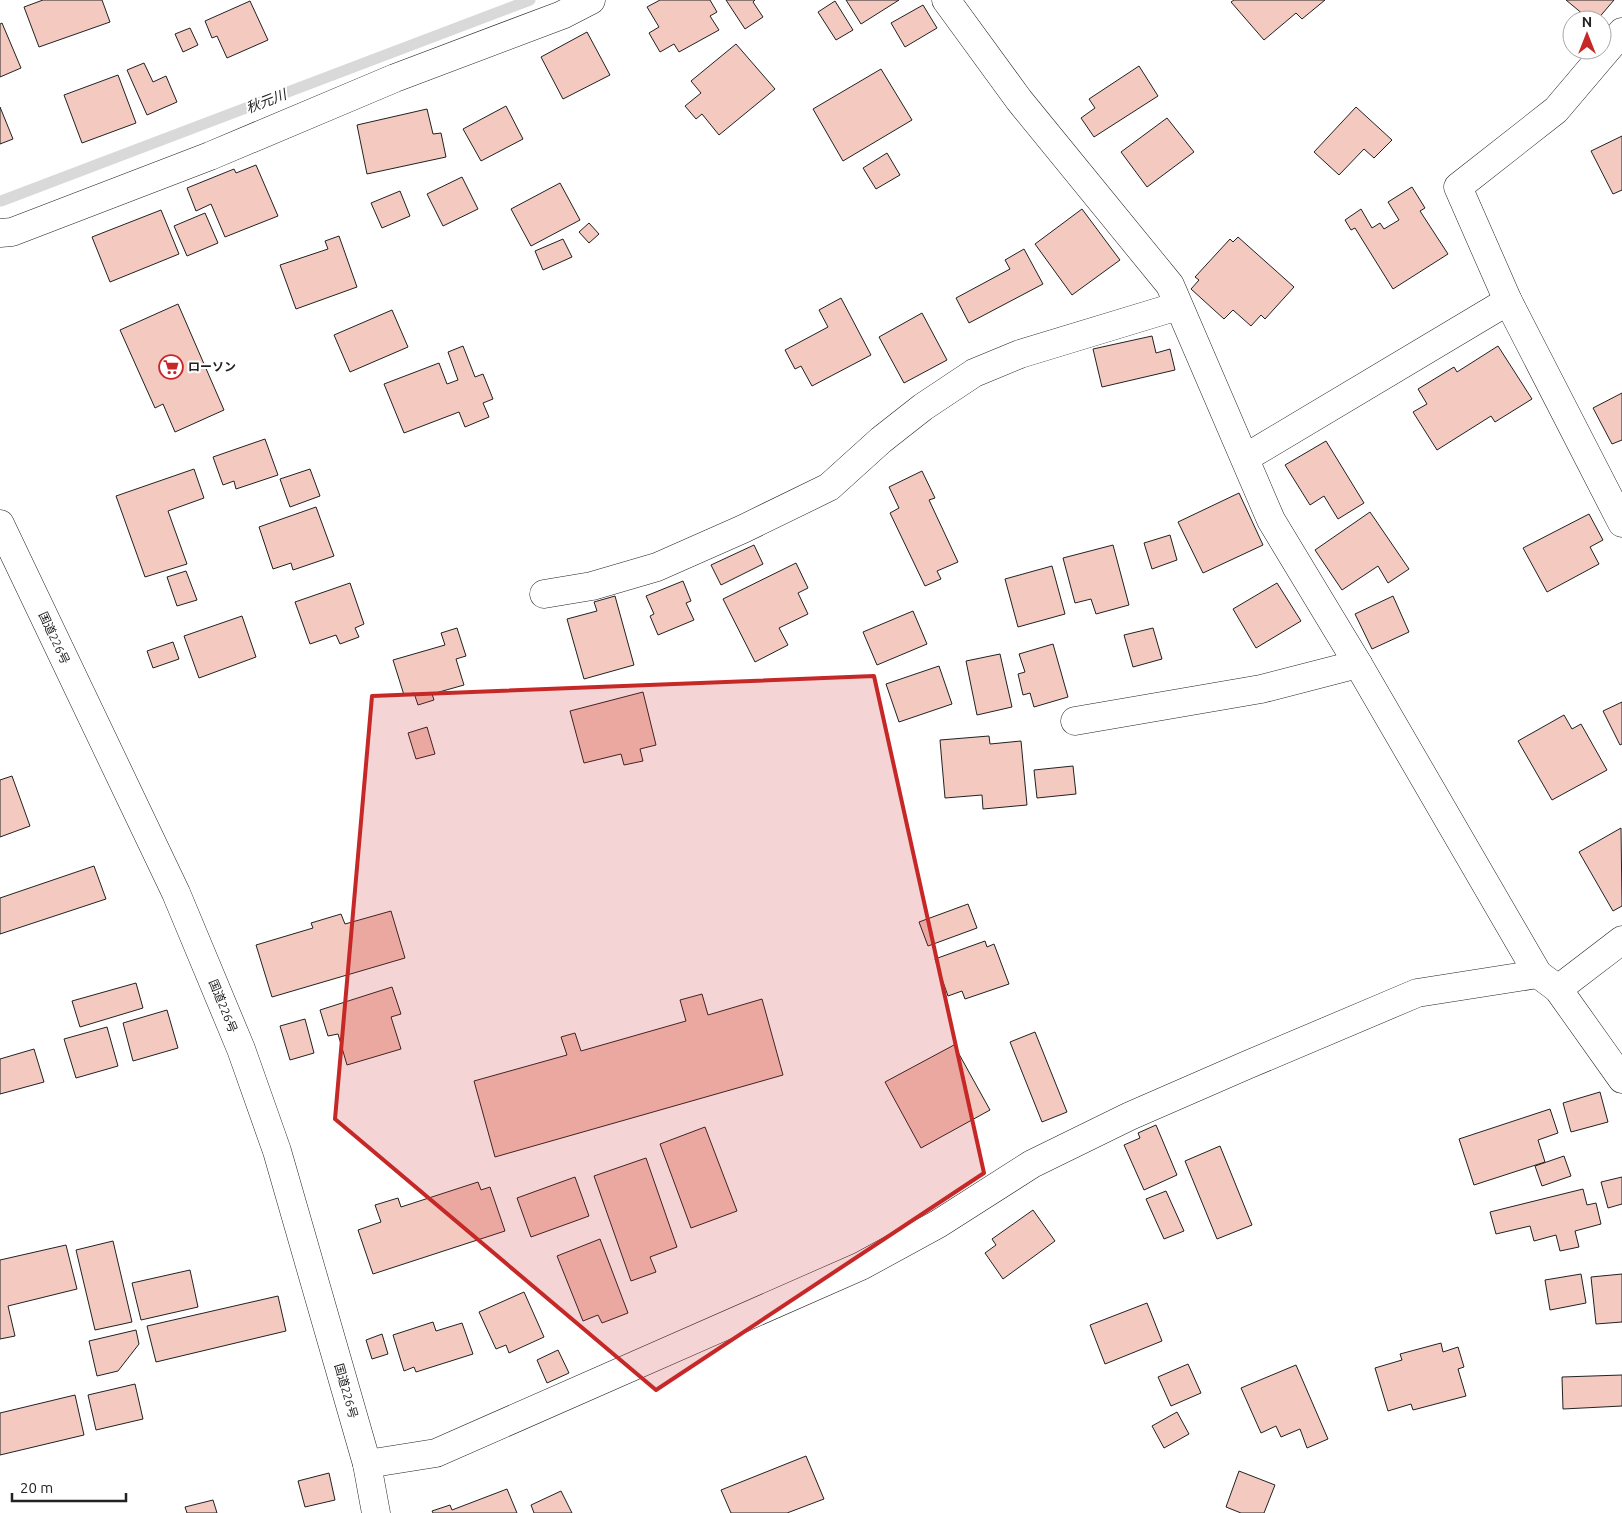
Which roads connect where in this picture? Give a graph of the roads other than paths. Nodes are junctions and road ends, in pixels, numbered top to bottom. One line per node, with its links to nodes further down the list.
1 (591, 0): 4 (main road)
2 (946, 0): 6 (main road)
3 (1622, 32): 5 (main road)
4 (0, 233)
5 (1508, 301): 7 (main road); 8 (main road)
6 (1178, 306): 7 (main road); 10 (main road)
7 (1245, 458): 11 (main road)
8 (1622, 523)
9 (0, 524): 16 (main road, 国道226号)
10 (544, 594)
11 (1358, 664): 12 (main road); 14 (main road)
12 (1075, 721)
13 (1622, 940): 14 (main road)
14 (1548, 982): 15 (main road); 16 (main road)
15 (1622, 1079)
16 (368, 1464): 17 (main road, 国道226号)
17 (376, 1513)

